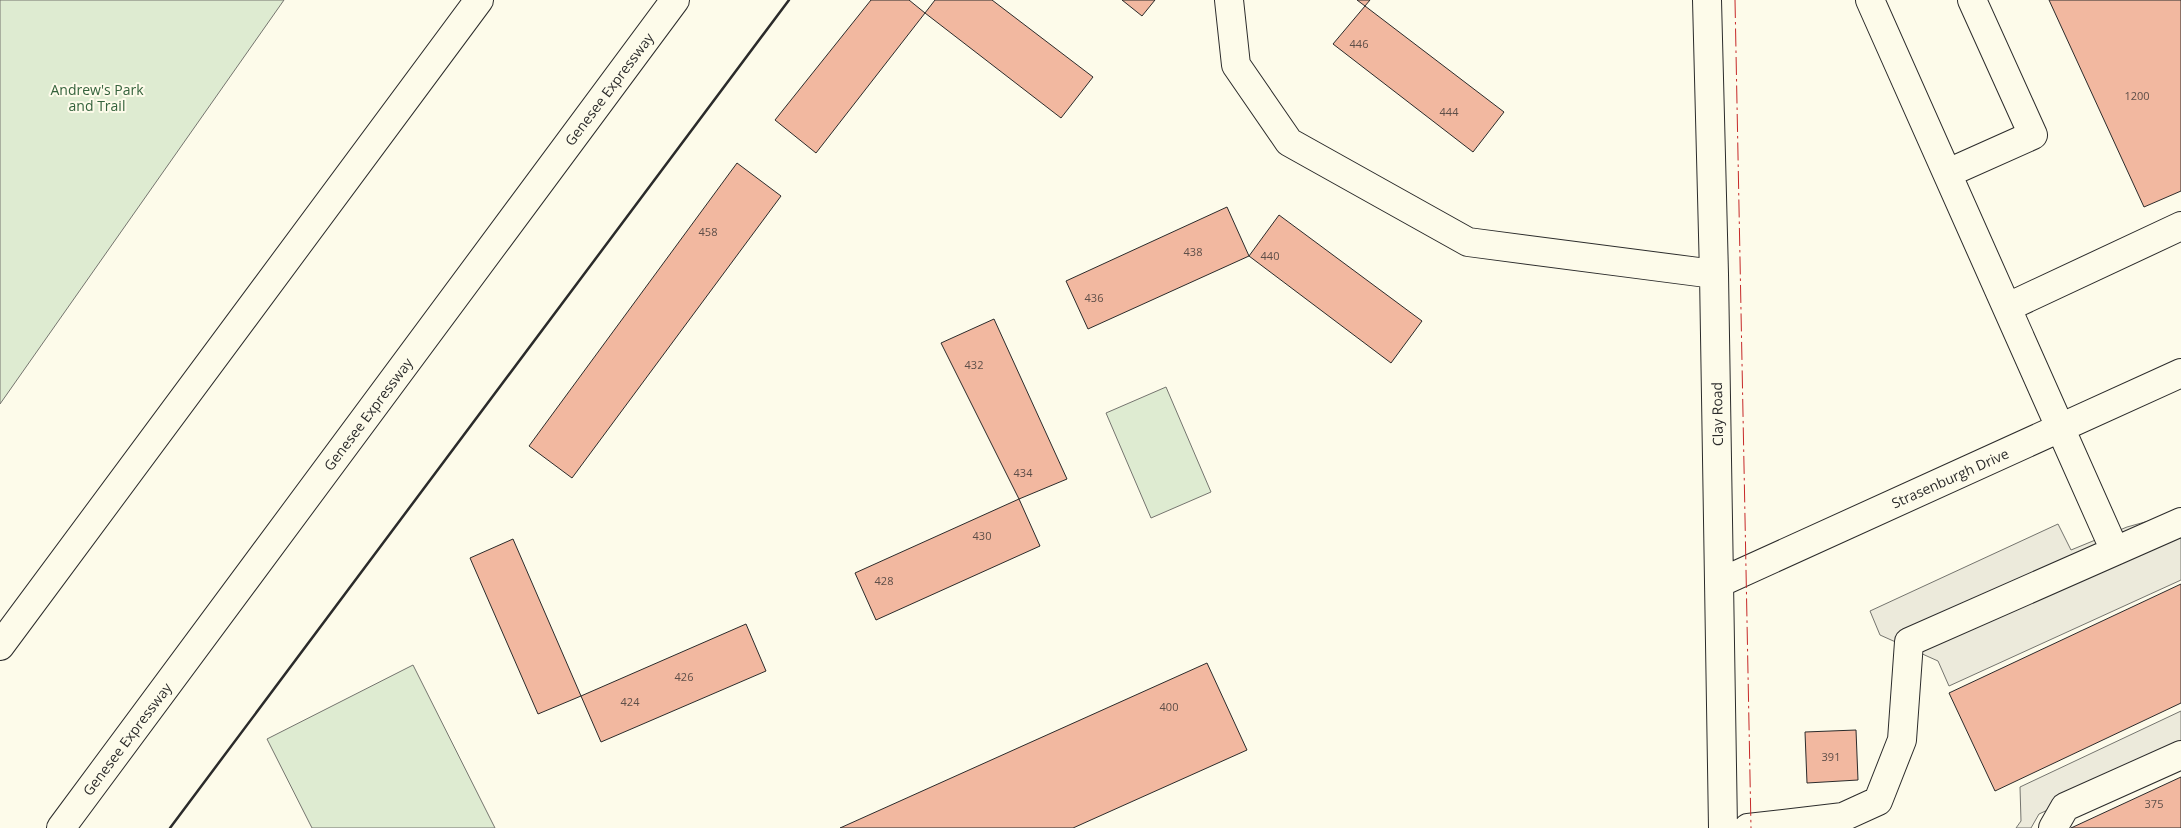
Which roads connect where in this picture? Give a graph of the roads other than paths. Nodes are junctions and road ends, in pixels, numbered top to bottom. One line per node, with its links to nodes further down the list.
1 (479, 0): 16 (main road)
2 (675, 0): 18 (main road, Genesee Expressway)
3 (1229, 0): 9 (main road)
4 (1707, 0): 9 (main road, Clay Road)
5 (1870, 0): 7 (main road)
6 (1972, 0): 7 (main road)
7 (1948, 173): 10 (main road)
8 (2181, 226): 10 (main road)
9 (1714, 274): 15 (main road, Clay Road)
10 (2008, 307): 12 (main road)
11 (2181, 373): 12 (main road, Strasenburgh Drive)
12 (2061, 428): 14 (main road); 15 (main road, Strasenburgh Drive)
13 (2181, 522): 14 (main road)
14 (2115, 551): 20 (main road)
15 (1719, 583): 19 (main road, Clay Road)
16 (0, 646)
17 (2181, 755): 21 (main road)
18 (61, 828)
19 (1723, 828)
20 (1748, 828)
21 (2053, 828)

